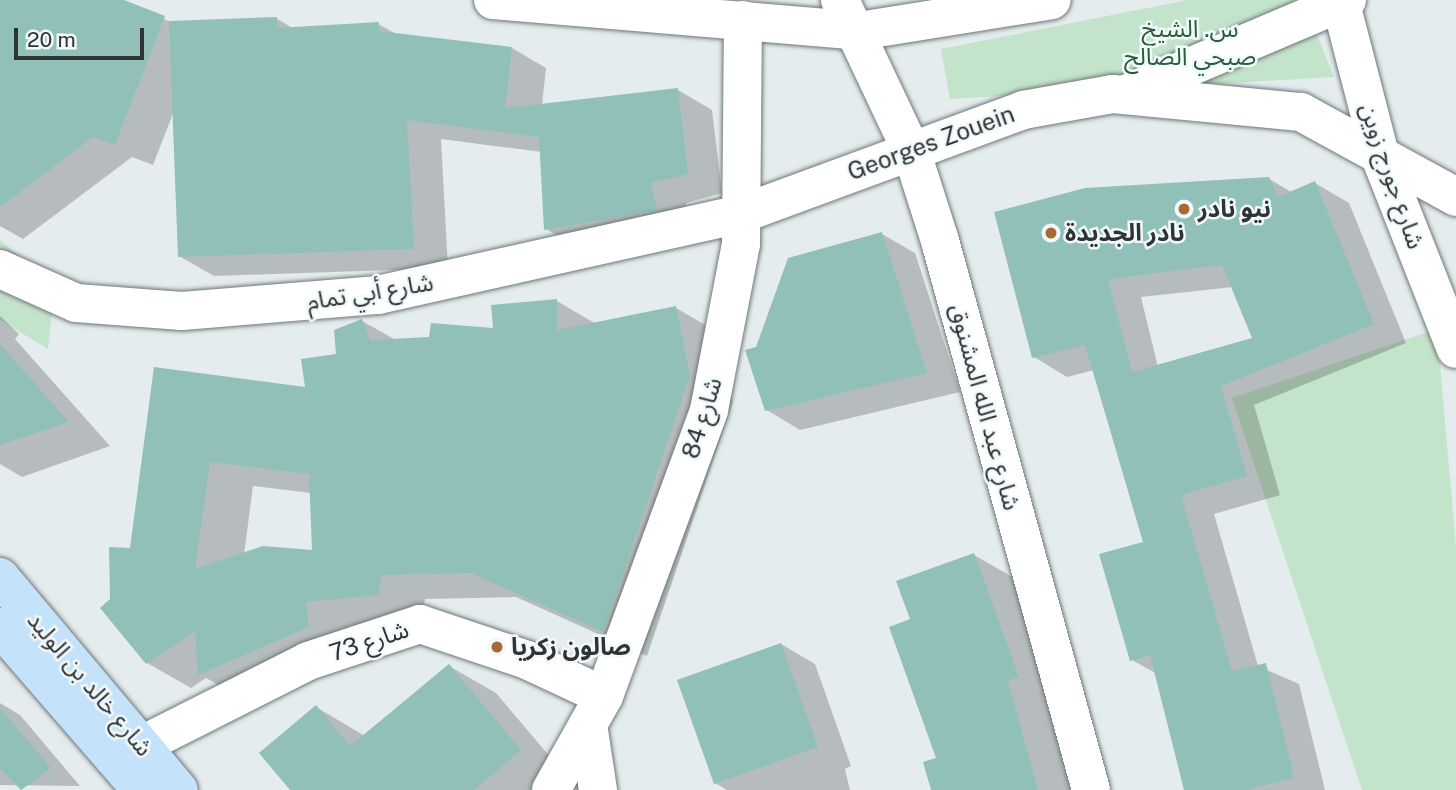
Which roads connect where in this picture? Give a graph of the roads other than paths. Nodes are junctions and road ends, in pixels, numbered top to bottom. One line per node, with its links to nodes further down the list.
1 (493, 0): 5 (street)
2 (1052, 0): 4 (street)
3 (1343, 2): 6 (street, Georges Zouein); 8 (street, شارع جورج زوين)
4 (855, 10): 5 (street); 7 (street, شارع عبد الله المشنوق)
5 (743, 20): 10 (street, شارع 84)
6 (1126, 94): 7 (street, Georges Zouein); 8 (street, Georges Zouein)
7 (911, 150): 10 (street, Georges Zouein); 22 (street, شارع عبد الله المشنوق)
8 (1381, 159): 9 (street, Georges Zouein); 12 (street, شارع جورج زوين)
9 (1456, 197)
10 (741, 214): 11 (street, شارع أبي تمام); 15 (street, شارع 84)
11 (0, 269)
12 (1456, 349)
13 (0, 578): 17 (main road, شارع خالد بن الوليد)
14 (0, 627): 18 (main road, شارع خالد بن الوليد)
15 (604, 696): 16 (street, شارع 84); 17 (street, شارع 73)
16 (589, 731): 20 (street, شارع 84); 21 (street)
17 (142, 745): 19 (main road, شارع خالد بن الوليد)
18 (141, 790)
19 (179, 790)
20 (551, 790)
21 (598, 790)
22 (1091, 790)

